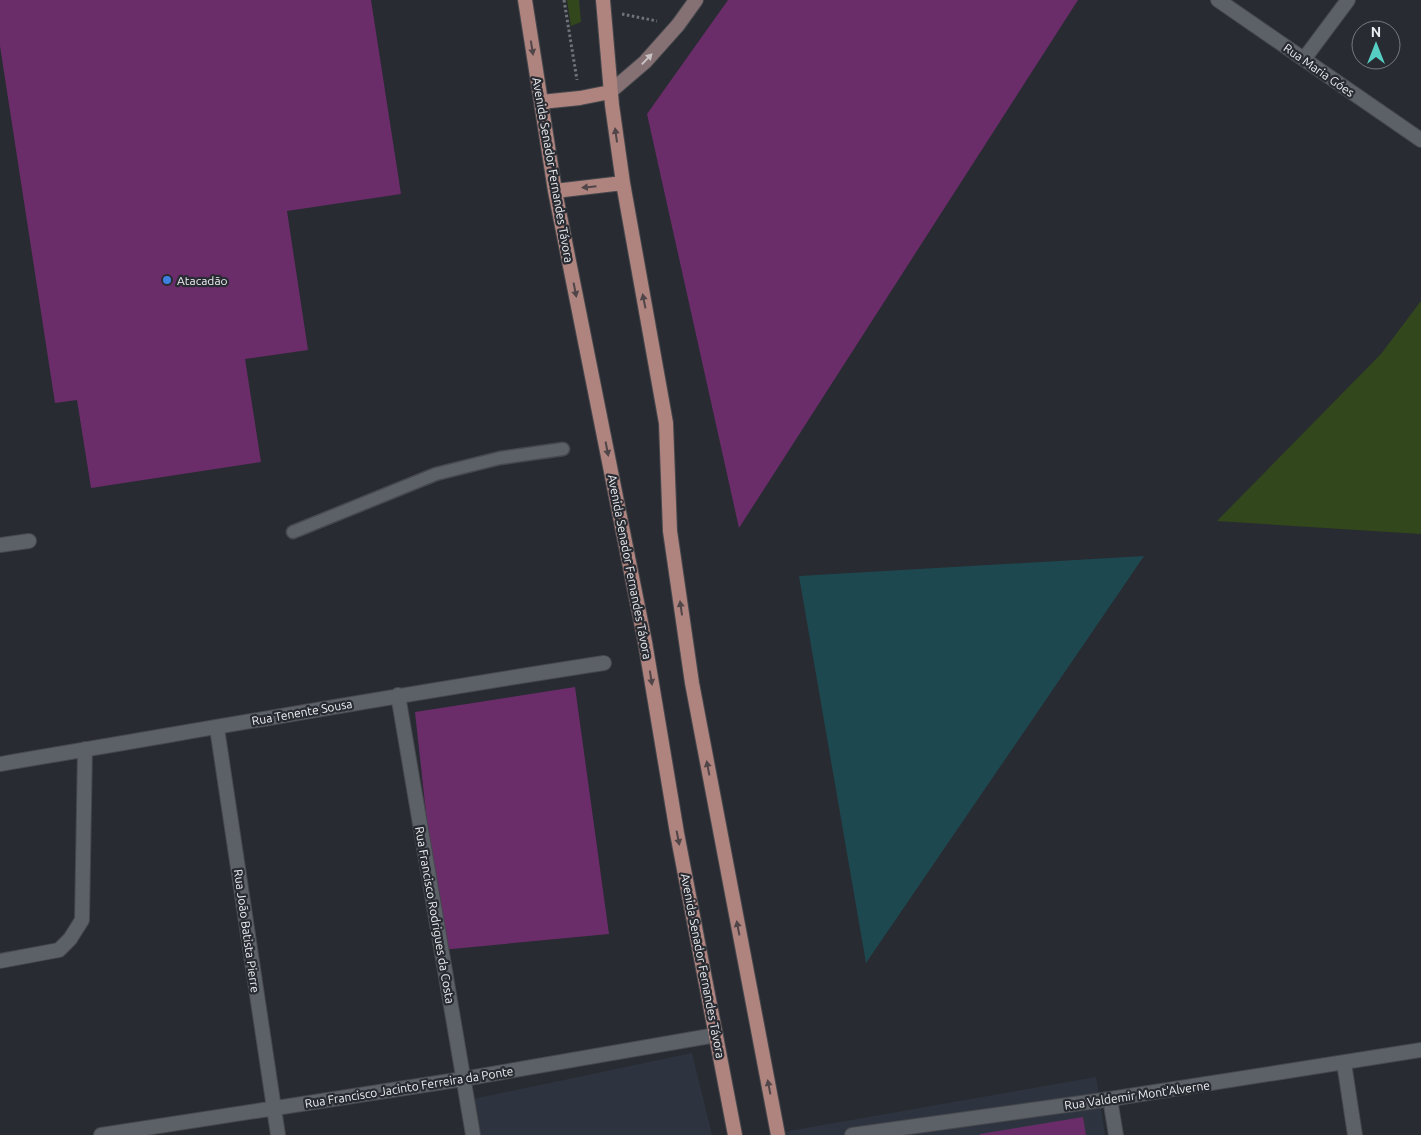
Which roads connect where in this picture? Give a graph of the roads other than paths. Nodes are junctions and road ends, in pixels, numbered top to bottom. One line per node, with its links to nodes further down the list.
1 (525, 0): 8 (main road, Avenida Senador Fernandes Távora, one-way to 8)
2 (603, 0): 7 (main road)
3 (696, 0): 7 (main road, one-way to 3)
4 (1218, 0): 6 (street, Rua Maria Góes)
5 (1348, 0): 6 (street)
6 (1304, 59): 9 (street, Rua Maria Góes)
7 (610, 92): 8 (main road); 10 (main road, one-way to 7)
8 (541, 102): 11 (main road, Avenida Senador Fernandes Távora)
9 (1421, 140)
10 (623, 183): 11 (main road, one-way to 11); 32 (main road, one-way to 10)
11 (555, 191): 22 (main road, Avenida Senador Fernandes Távora, one-way to 22)
12 (563, 449): 13 (lane)
13 (293, 532)
14 (30, 541): 15 (street)
15 (0, 545)
16 (604, 663): 17 (street, Rua Tenente Sousa)
17 (398, 695): 18 (street, Rua Tenente Sousa); 25 (street, Rua Francisco Rodrigues da Costa)
18 (218, 728): 19 (street, Rua Tenente Sousa); 27 (street, Rua João Batista Pierre)
19 (85, 749): 20 (street, Rua Tenente Sousa); 21 (street)
20 (0, 764)
21 (0, 961)
22 (716, 1035): 25 (street, Rua Francisco Jacinto Ferreira da Ponte); 31 (main road, Avenida Senador Fernandes Távora)
23 (1421, 1050): 24 (street, Rua Valdemir Mont'Alverne)
24 (1344, 1063): 26 (street, Rua Valdemir Mont'Alverne); 35 (street)
25 (463, 1079): 27 (street, Rua Francisco Jacinto Ferreira da Ponte); 30 (street, Rua Francisco Rodrigues da Costa)
26 (1110, 1099): 33 (street, Rua Valdemir Mont'Alverne); 34 (street)
27 (273, 1108): 28 (street, Rua Francisco Jacinto Ferreira da Ponte); 29 (street, Rua João Batista Pierre)
28 (101, 1135)
29 (278, 1135)
30 (473, 1135)
31 (734, 1135)
32 (778, 1135)
33 (852, 1135)
34 (1116, 1135)
35 (1355, 1135)

